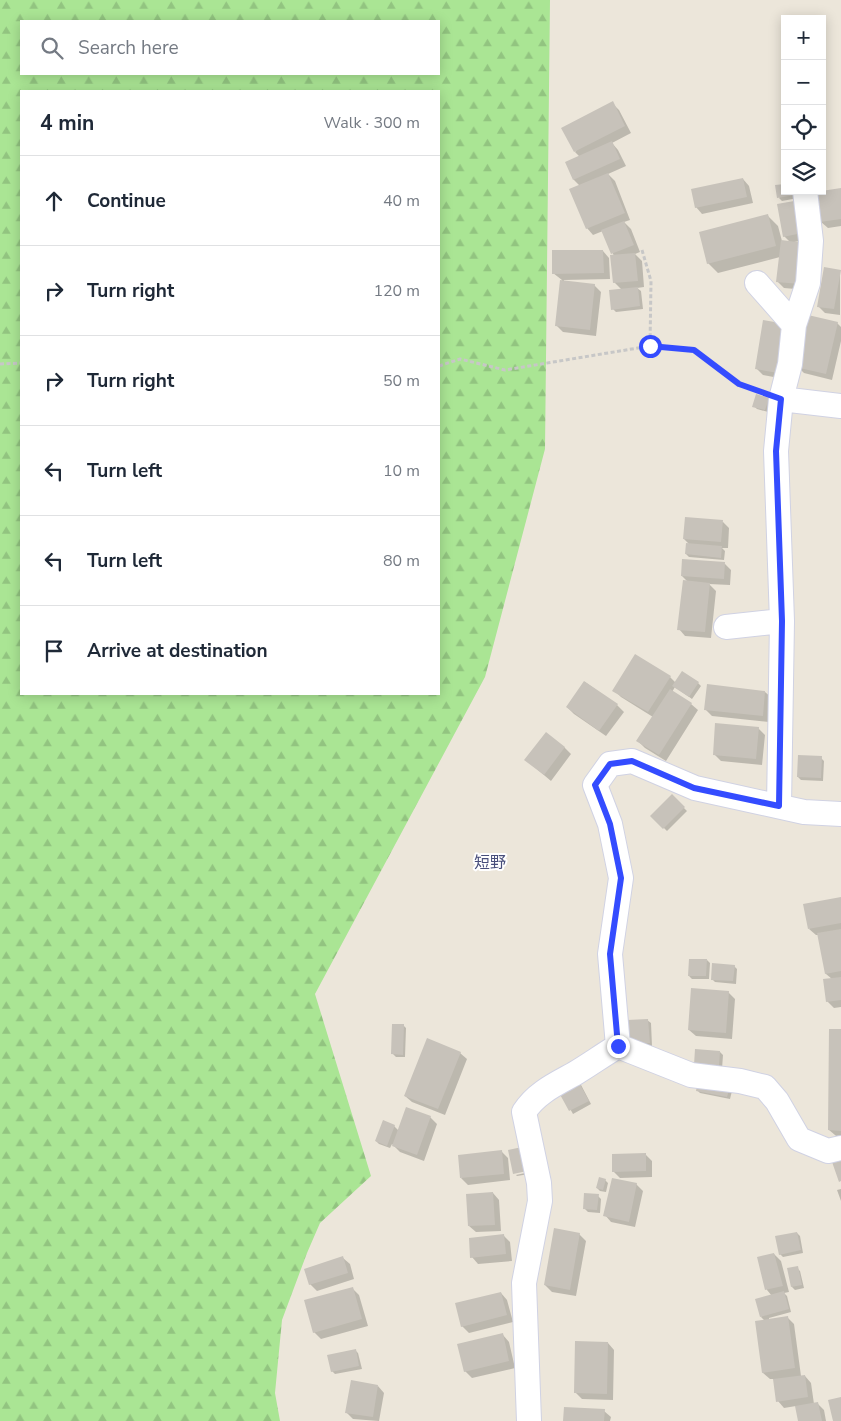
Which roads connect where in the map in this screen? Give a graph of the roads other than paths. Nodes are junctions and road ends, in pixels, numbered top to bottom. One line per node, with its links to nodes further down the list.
1 (805, 195): 3 (street)
2 (757, 283): 3 (street)
3 (794, 325): 4 (street)
4 (781, 399): 5 (street); 6 (street)
5 (841, 406)
6 (782, 621): 7 (street); 8 (street)
7 (726, 627)
8 (779, 806): 9 (street); 10 (street)
9 (841, 814)
10 (618, 1046): 11 (street); 12 (street)
11 (841, 1148)
12 (529, 1421)

